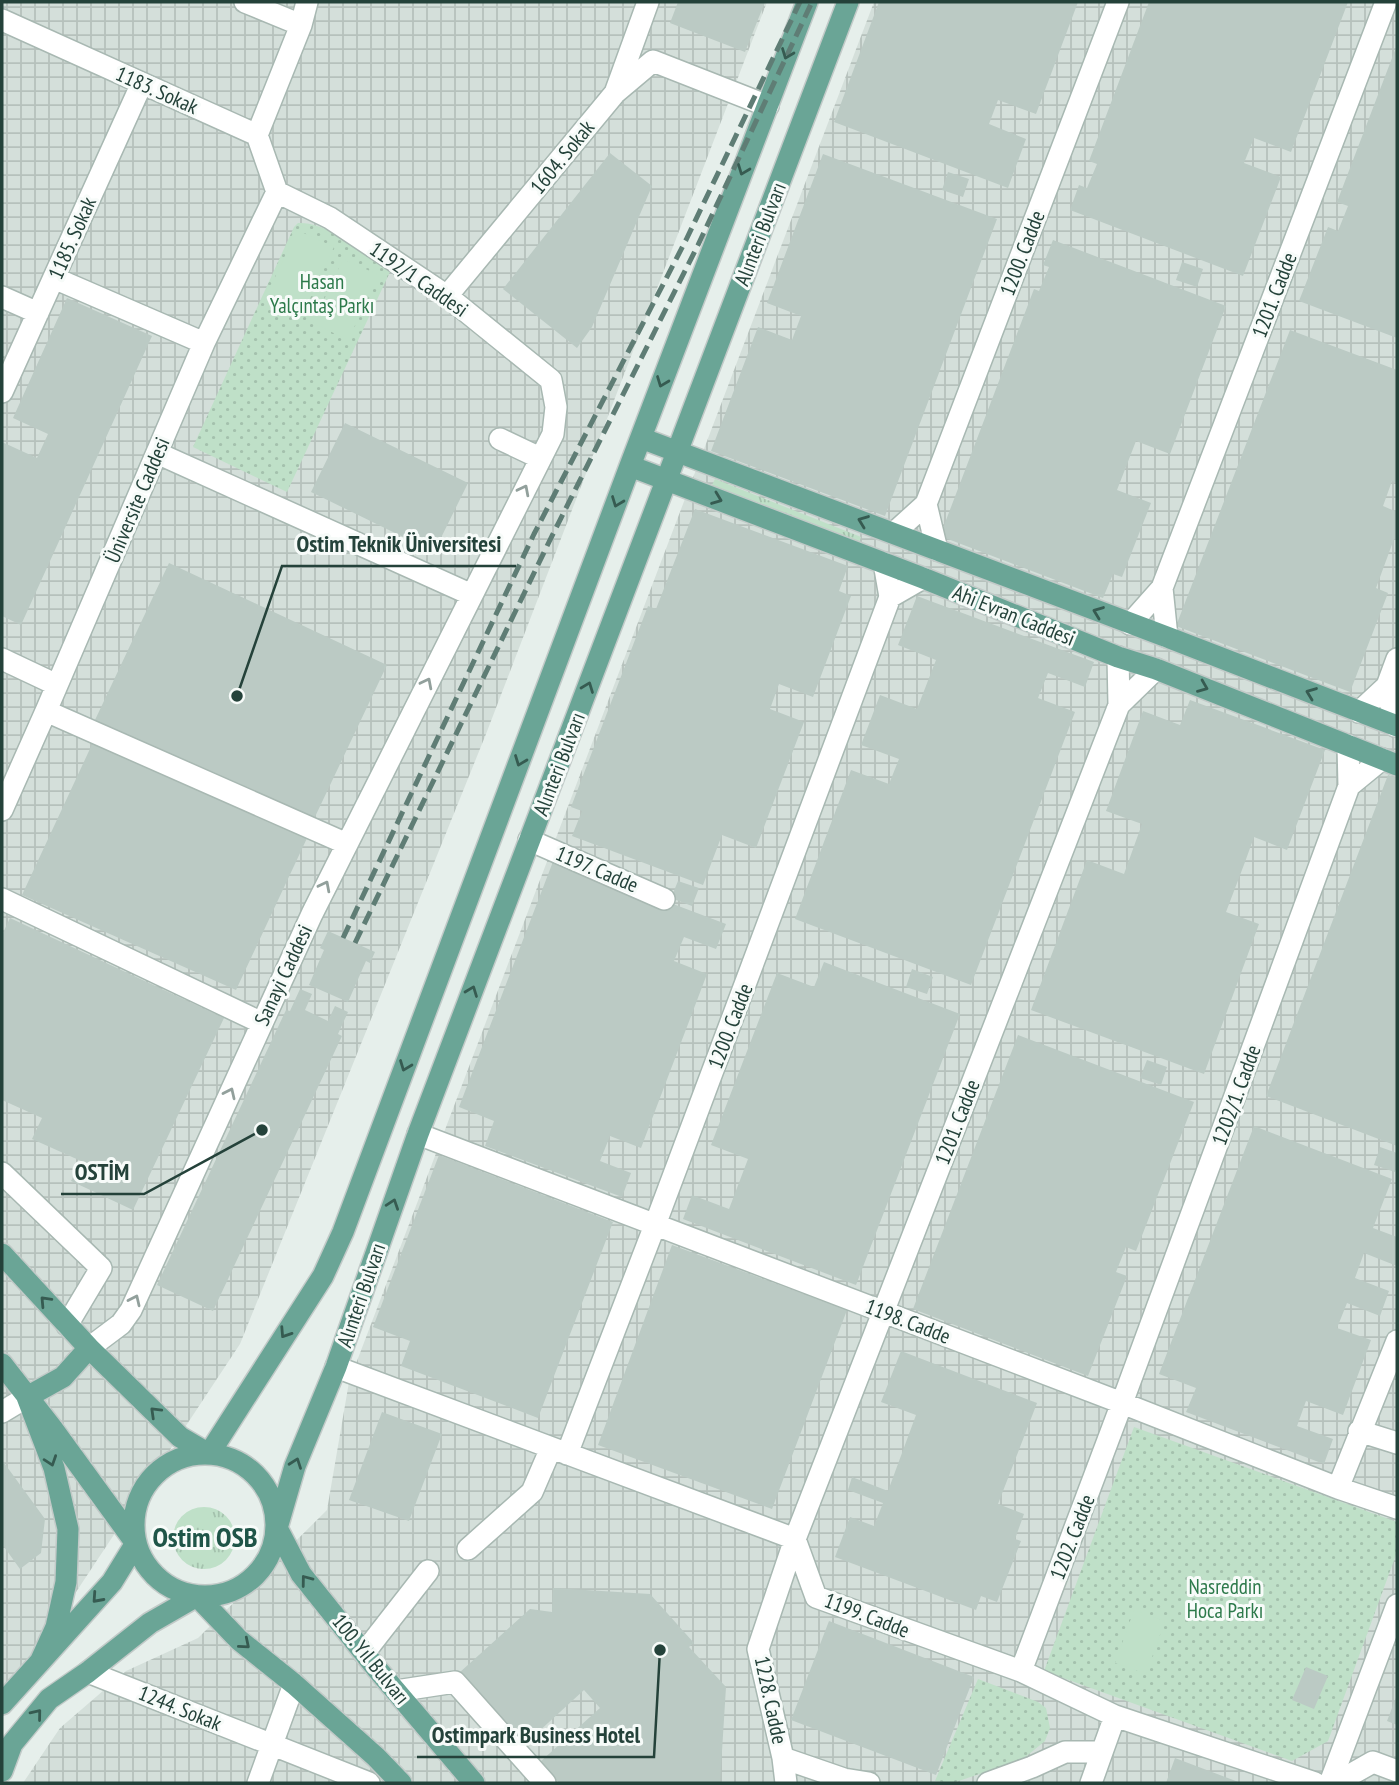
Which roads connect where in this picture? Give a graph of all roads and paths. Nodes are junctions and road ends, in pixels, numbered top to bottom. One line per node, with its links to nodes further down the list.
1 (245, 2): 9 (street)
2 (307, 2): 9 (street)
3 (648, 2): 11 (street, 1604. Sokak)
4 (807, 2): 12 (main road, Alınteri Bulvarı, one-way to 12)
5 (848, 2): 24 (main road, Alınteri Bulvarı)
6 (1118, 2): 29 (street, 1200. Cadde)
7 (1386, 2): 34 (street, 1201. Cadde)
8 (2, 20): 10 (street, 1183. Sokak)
9 (301, 25): 13 (street)
10 (142, 83): 13 (street, 1183. Sokak); 15 (street, 1185. Sokak)
11 (615, 93): 12 (street); 16 (street, 1604. Sokak)
12 (768, 106): 22 (main road, Alınteri Bulvarı, one-way to 22)
13 (257, 135): 14 (street)
14 (277, 192): 16 (street, 1192/1 Caddesi); 19 (street, Üniversite Caddesi)
15 (54, 278): 18 (street, 1185. Sokak); 19 (street)
16 (447, 296): 20 (street, 1192/1 Caddesi)
17 (2, 297): 18 (street)
18 (38, 313): 21 (street, 1185. Sokak)
19 (204, 343): 25 (street, Üniversite Caddesi)
20 (551, 380): 26 (street, Sanayi Caddesi)
21 (2, 392)
22 (641, 438): 24 (main road, Ahi Evran Caddesi); 27 (main road, Alınteri Bulvarı)
23 (500, 439): 26 (street)
24 (677, 452): 28 (main road, Alınteri Bulvarı); 30 (main road, Ahi Evran Caddesi, one-way to 24)
25 (157, 453): 35 (street); 43 (street, Üniversite Caddesi)
26 (540, 458): 35 (street, Sanayi Caddesi, one-way to 26)
27 (630, 466): 28 (main road, Ahi Evran Caddesi); 74 (main road, Alınteri Bulvarı, one-way to 74)
28 (667, 480): 32 (main road, Ahi Evran Caddesi, one-way to 32); 53 (main road, Alınteri Bulvarı, one-way to 28)
29 (926, 504): 30 (street, 1200. Cadde); 31 (street)
30 (894, 533): 31 (main road, Ahi Evran Caddesi); 32 (main road, 1200. Cadde)
31 (937, 550): 33 (main road); 37 (main road, Ahi Evran Caddesi, one-way to 31)
32 (884, 563): 33 (main road, Ahi Evran Caddesi); 36 (street, 1200. Cadde)
33 (923, 578): 36 (street); 39 (main road, Ahi Evran Caddesi)
34 (1162, 588): 37 (street, 1201. Cadde); 38 (street, 1201. Cadde)
35 (472, 595): 54 (street, Sanayi Caddesi, one-way to 35)
36 (890, 597): 60 (street, 1200. Cadde)
37 (1130, 624): 38 (main road, Ahi Evran Caddesi); 39 (main road, 1201. Cadde)
38 (1167, 637): 42 (main road, 1201. Cadde); 47 (main road, Ahi Evran Caddesi, one-way to 38)
39 (1118, 657): 42 (main road, Ahi Evran Caddesi); 45 (street, 1201. Cadde)
40 (2, 659): 43 (street)
41 (1397, 659): 44 (street, 1202/1. Cadde)
42 (1156, 668): 45 (street, 1201. Cadde); 49 (main road, Ahi Evran Caddesi, one-way to 49)
43 (57, 685): 46 (street, Üniversite Caddesi)
44 (1387, 686): 47 (street, 1202/1. Cadde); 48 (street)
45 (1119, 705): 62 (street, 1201. Cadde)
46 (46, 711): 52 (street, Üniversite Caddesi); 54 (street)
47 (1359, 712): 48 (main road, Ahi Evran Caddesi); 49 (main road, 1202/1. Cadde)
48 (1396, 726): 50 (main road)
49 (1348, 745): 50 (main road, Ahi Evran Caddesi); 51 (street, 1202/1. Cadde)
50 (1389, 762): 51 (street)
51 (1349, 786): 69 (street, 1202/1. Cadde)
52 (2, 810)
53 (529, 840): 55 (street, 1197. Cadde); 58 (main road, Alınteri Bulvarı, one-way to 53)
54 (347, 844): 57 (street, Sanayi Caddesi, one-way to 54)
55 (664, 898)
56 (2, 899): 57 (street)
57 (262, 1023): 65 (street, Sanayi Caddesi, one-way to 57)
58 (418, 1135): 60 (street, 1198. Cadde); 67 (main road, Alınteri Bulvarı, one-way to 58)
59 (2, 1172): 63 (street)
60 (655, 1225): 62 (street, 1198. Cadde); 73 (street, 1200. Cadde)
61 (2, 1254): 63 (main road, one-way to 61)
62 (884, 1312): 69 (street, 1198. Cadde); 78 (street, 1201. Cadde)
63 (67, 1325): 65 (main road)
64 (1397, 1341): 71 (street)
65 (89, 1348): 68 (main road); 74 (main road, one-way to 65)
66 (2, 1364): 68 (main road)
67 (336, 1367): 73 (street); 77 (main road, Alınteri Bulvarı, one-way to 67)
68 (27, 1397): 70 (street); 79 (main road); 85 (main road, one-way to 85)
69 (1122, 1403): 75 (street, 1198. Cadde); 86 (street, 1202. Cadde)
70 (2, 1412)
71 (1359, 1431): 72 (street); 75 (street)
72 (1397, 1443)
73 (559, 1451): 78 (street); 80 (street, 1200. Cadde)
74 (209, 1454): 77 (main road); 79 (main road)
75 (1338, 1488): 76 (street, 1198. Cadde)
76 (1397, 1508)
77 (277, 1528): 82 (main road); 84 (main road, 100. Yıl Bulvarı, one-way to 77)
78 (795, 1539): 86 (street, 1199. Cadde); 94 (street, 1228. Cadde)
79 (136, 1543): 82 (main road); 85 (main road, one-way to 85)
80 (468, 1549)
81 (428, 1571): 84 (street)
82 (197, 1596): 87 (main road); 88 (main road, one-way to 88)
83 (1397, 1605): 108 (street)
84 (365, 1653): 89 (main road, 100. Yıl Bulvarı)
85 (40, 1662): 90 (main road)
86 (1021, 1671): 91 (street, 1199. Cadde)
87 (88, 1672): 92 (street, 1244. Sokak); 95 (main road, one-way to 87)
88 (294, 1684): 92 (street); 100 (main road)
89 (396, 1691): 101 (main road, 100. Yıl Bulvarı); 102 (street)
90 (2, 1704)
91 (1115, 1716): 93 (street); 107 (street, 1199. Cadde)
92 (272, 1745): 98 (street); 99 (street, 1244. Sokak)
93 (1102, 1752): 105 (street); 106 (street)
94 (783, 1758): 97 (street); 103 (street, 1228. Cadde)
95 (2, 1771)
96 (1397, 1771): 109 (street)
97 (841, 1781): 104 (street)
98 (258, 1783)
99 (369, 1783)
100 (401, 1783)
101 (474, 1783)
102 (545, 1783)
103 (786, 1783)
104 (869, 1783)
105 (988, 1783)
106 (1091, 1783)
107 (1315, 1783)
108 (1329, 1783)
109 (1336, 1783)

